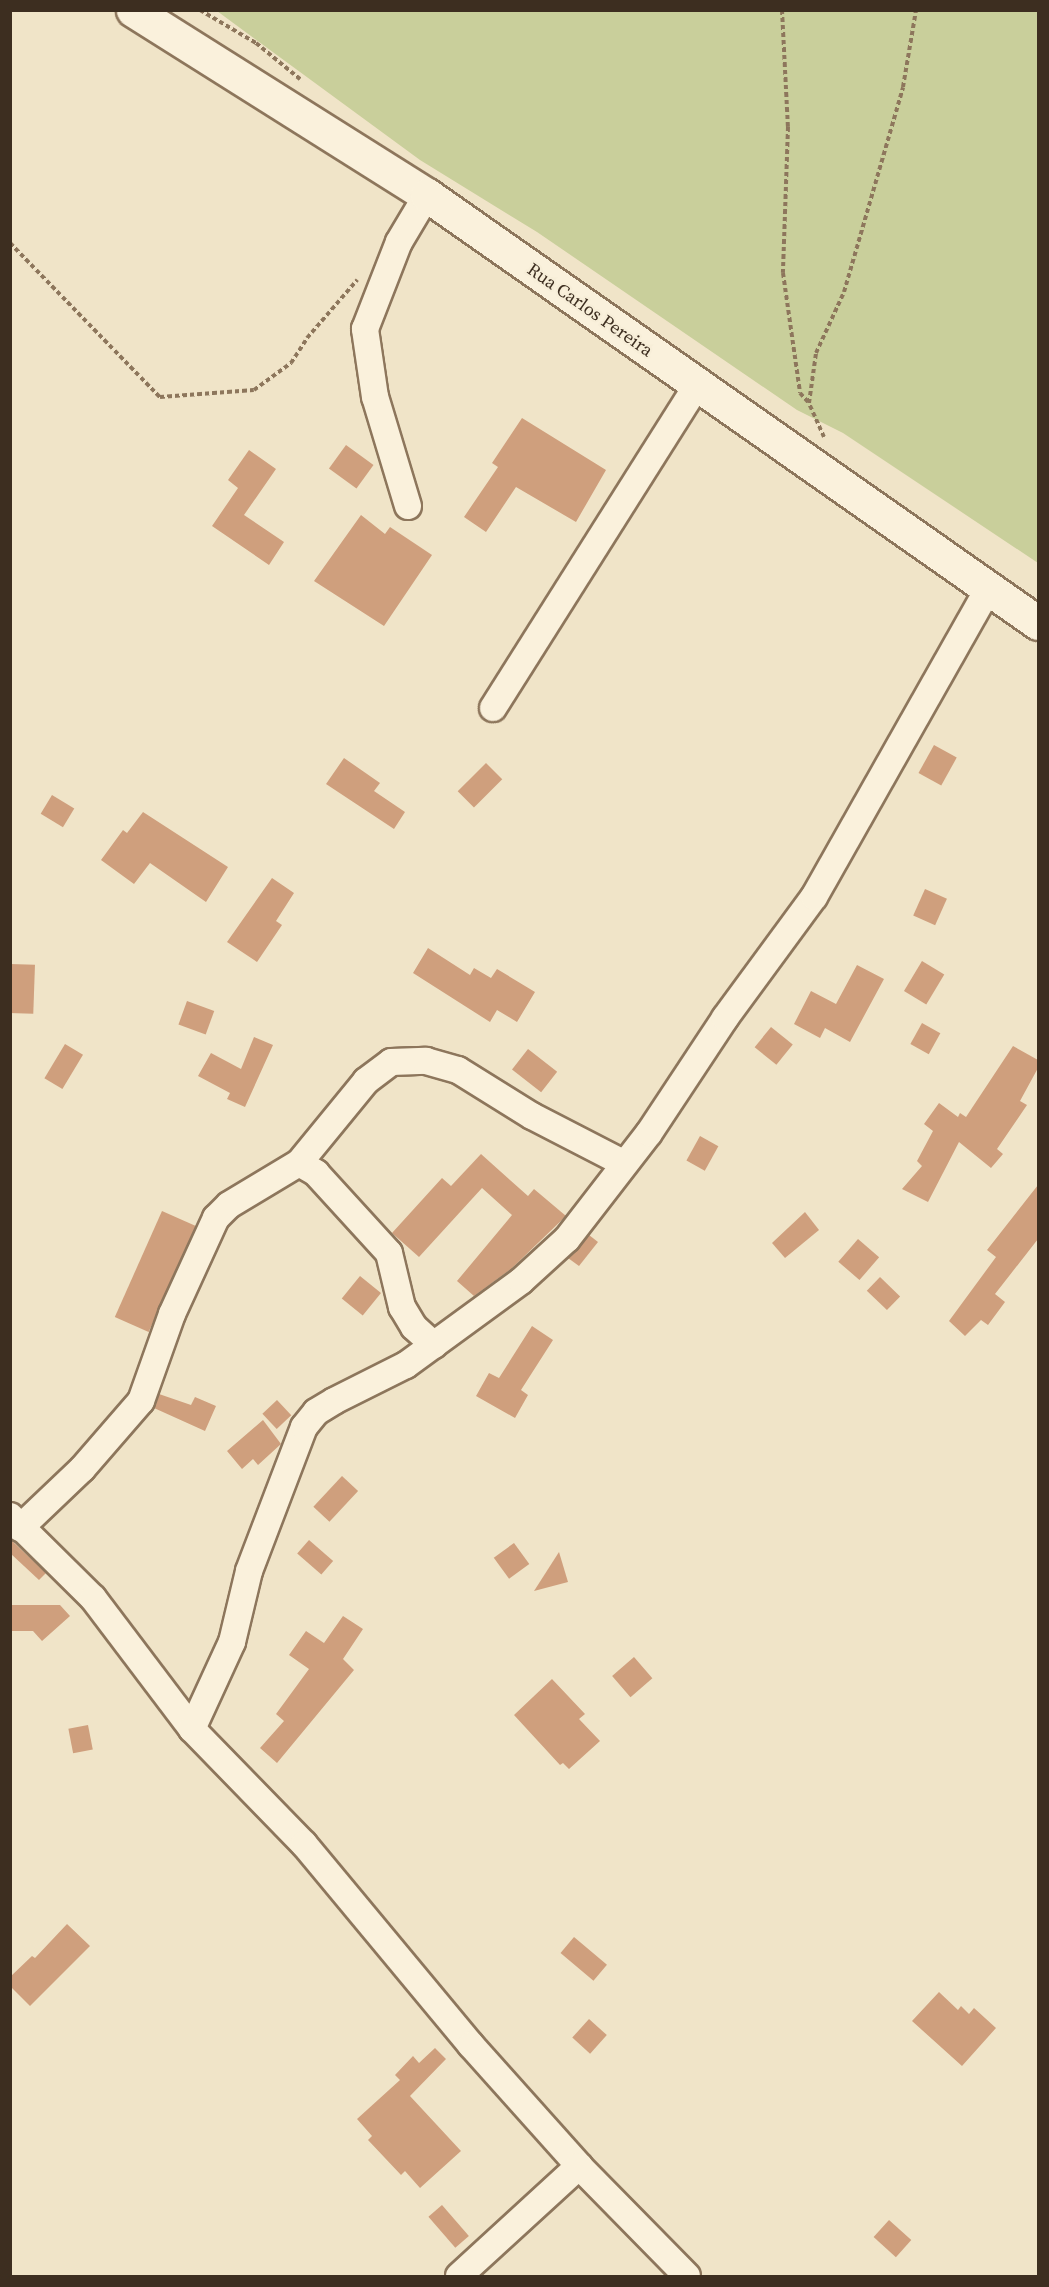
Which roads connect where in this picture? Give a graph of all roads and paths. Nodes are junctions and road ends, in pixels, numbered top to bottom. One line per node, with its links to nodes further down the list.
1 (133, 10): 4 (main road, Rua Carlos Pereira)
2 (782, 10): 8 (path)
3 (916, 10): 8 (path)
4 (427, 195): 7 (main road, Rua Carlos Pereira); 10 (street)
5 (10, 243): 6 (path)
6 (360, 278)
7 (697, 385): 11 (main road, Rua Carlos Pereira); 13 (street)
8 (809, 403): 9 (path)
9 (828, 446)
10 (408, 506)
11 (988, 590): 12 (main road, Rua Carlos Pereira); 15 (street)
12 (1038, 623)
13 (493, 708)
14 (299, 1163): 15 (street); 16 (street); 17 (street)
15 (623, 1163): 16 (street)
16 (434, 1345): 18 (street)
17 (15, 1522): 18 (street)
18 (192, 1729): 19 (street)
19 (579, 2166): 20 (street); 21 (street)
20 (459, 2277)
21 (687, 2277)

